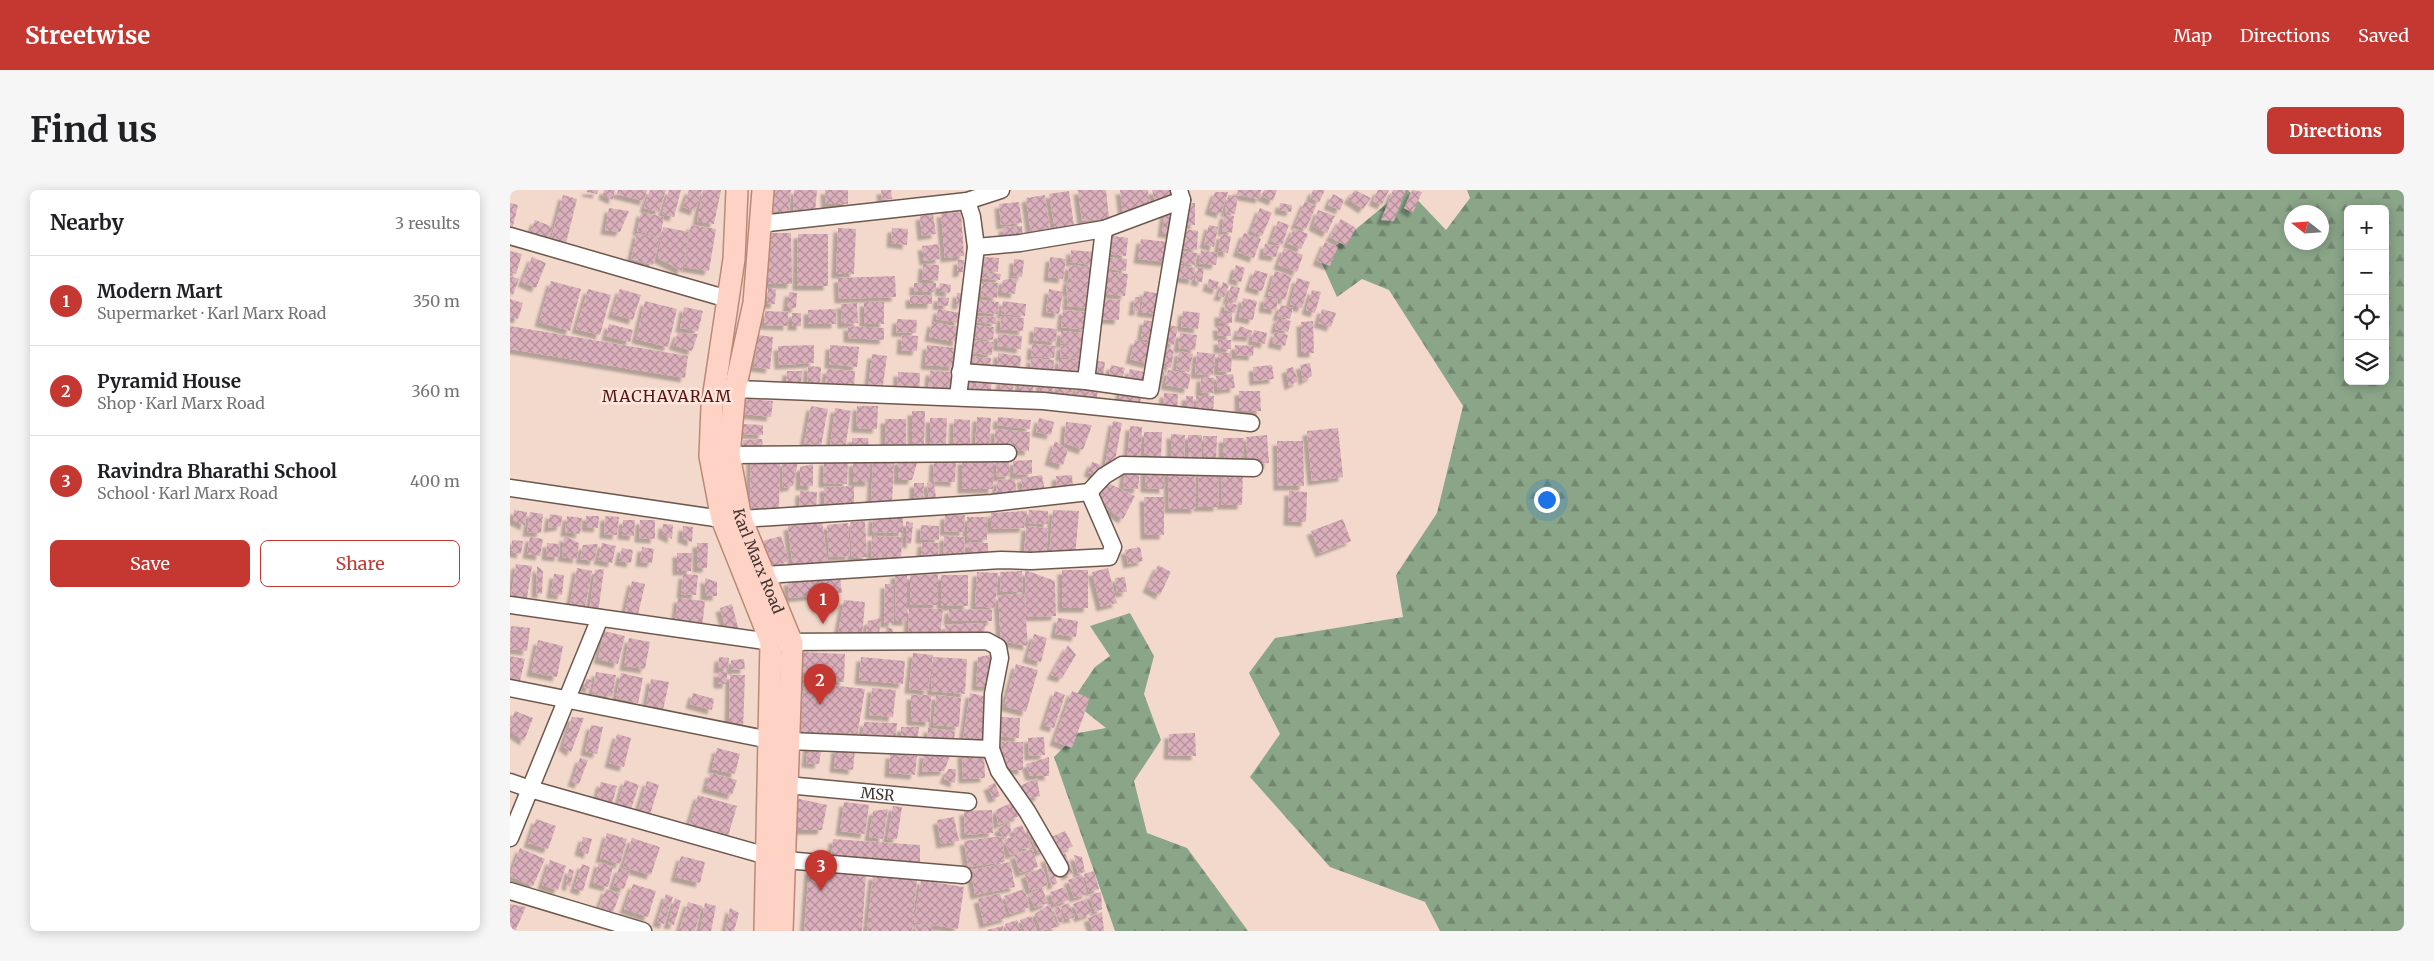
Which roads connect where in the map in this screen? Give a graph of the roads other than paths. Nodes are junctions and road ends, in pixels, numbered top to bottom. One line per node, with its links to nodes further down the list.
1 (738, 190): 10 (main road, Karl Marx Road)
2 (763, 190): 6 (main road, Karl Marx Road)
3 (1001, 190): 5 (street)
4 (1181, 195): 7 (street); 12 (street)
5 (967, 201): 6 (street); 9 (street)
6 (760, 224): 13 (main road, Karl Marx Road)
7 (1104, 229): 9 (street); 12 (street)
8 (510, 236): 10 (street)
9 (976, 246): 11 (street)
10 (728, 299): 21 (main road, Karl Marx Road)
11 (960, 372): 12 (street); 14 (street)
12 (1086, 382)
13 (735, 389): 14 (street); 17 (main road, Karl Marx Road)
14 (958, 397): 15 (street)
15 (1251, 423)
16 (1008, 453): 17 (street)
17 (729, 455): 21 (main road, Karl Marx Road)
18 (1254, 468): 20 (street)
19 (510, 488): 21 (street)
20 (1089, 492): 21 (street); 22 (street)
21 (731, 519): 22 (main road, Karl Marx Road); 25 (main road, Karl Marx Road)
22 (765, 575): 25 (main road, Karl Marx Road)
23 (510, 605): 24 (street)
24 (600, 618): 25 (street); 27 (street)
25 (781, 642): 28 (main road, Karl Marx Road); 29 (street)
26 (510, 688): 27 (street)
27 (567, 699): 28 (street); 32 (street)
28 (779, 740): 29 (street); 31 (main road, Karl Marx Road); 35 (main road, Karl Marx Road)
29 (991, 749): 36 (street)
30 (510, 782): 32 (street)
31 (787, 785): 33 (street, MSR); 35 (main road, Karl Marx Road)
32 (530, 789): 34 (street); 35 (street)
33 (968, 802)
34 (510, 838)
35 (776, 858): 37 (street); 40 (main road, Karl Marx Road); 41 (main road, Karl Marx Road)
36 (1060, 868)
37 (964, 875)
38 (510, 891): 39 (street)
39 (643, 931)
40 (766, 931)
41 (782, 931)

